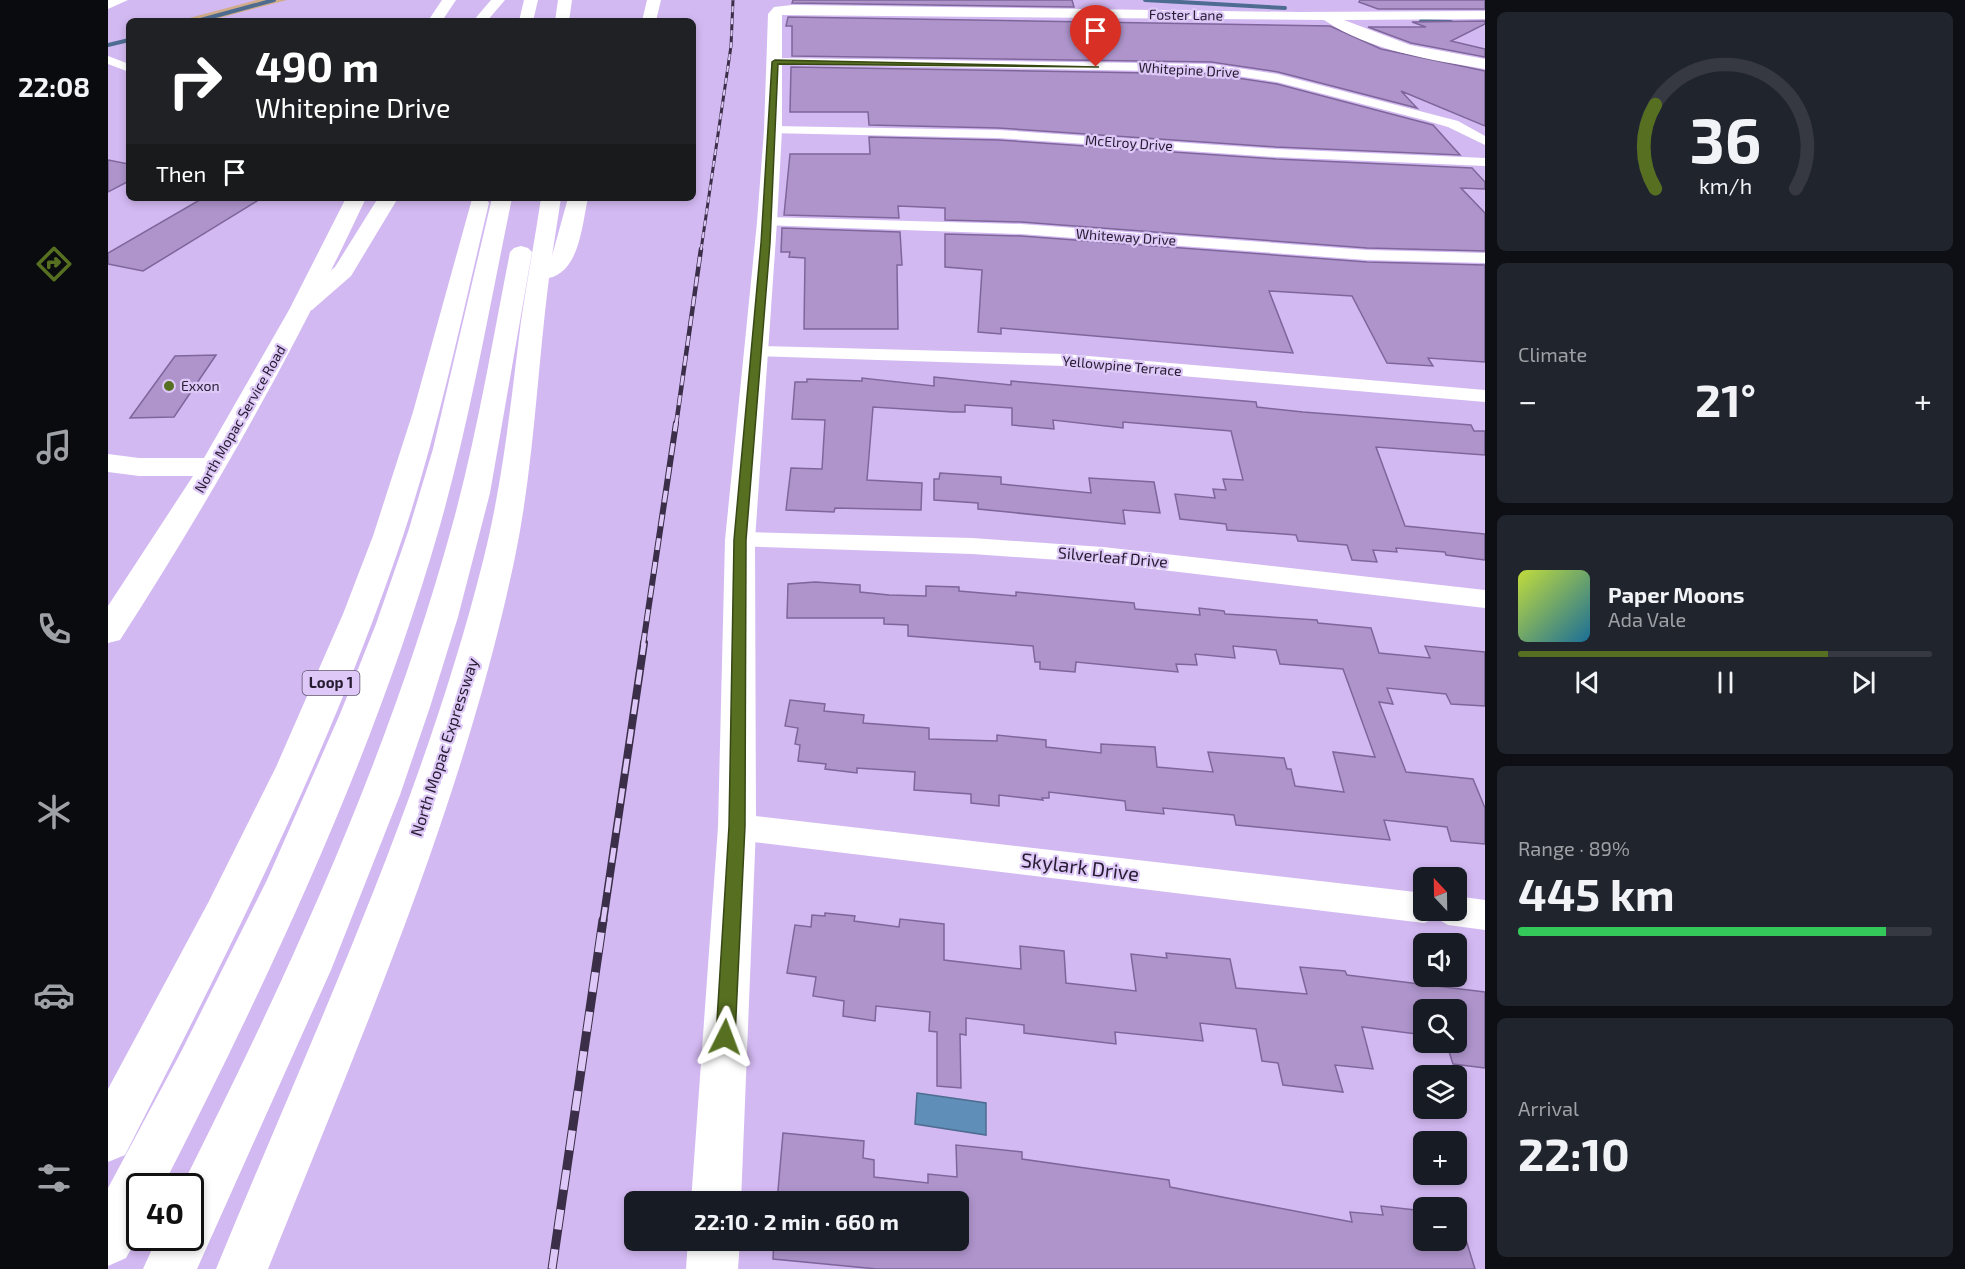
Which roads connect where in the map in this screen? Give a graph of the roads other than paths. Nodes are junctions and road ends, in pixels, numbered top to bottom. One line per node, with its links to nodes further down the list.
1 (121, 0): 8 (main road)
2 (498, 0): 12 (main road)
3 (531, 0): 13 (main road)
4 (565, 0): 14 (main road)
5 (654, 0): 15 (main road)
6 (1298, 0): 10 (main road)
7 (448, 1): 11 (main road)
8 (108, 5)
9 (1485, 15): 10 (main road, Foster Lane)
10 (1326, 16): 17 (main road, Foster Lane); 18 (main road)
11 (437, 18)
12 (483, 18)
13 (527, 18)
14 (562, 18)
15 (651, 18)
16 (108, 60): 19 (street)
17 (775, 62): 20 (main road); 21 (street, Whitepine Drive)
18 (1485, 64)
19 (126, 67)
20 (773, 130): 22 (street, McElroy Drive); 30 (main road)
21 (1485, 141)
22 (1485, 162)
23 (355, 201): 33 (main road, North Mopac Service Road)
24 (386, 201): 33 (main road)
25 (479, 201): 45 (main road, Loop 1)
26 (501, 201): 48 (main road)
27 (529, 201): 47 (main road)
28 (551, 201): 32 (main road, North Mopac Expressway)
29 (577, 201): 32 (main road)
30 (767, 222): 31 (street, Whiteway Drive); 34 (main road)
31 (1485, 258)
32 (537, 284): 52 (main road, North Mopac Expressway)
33 (304, 304): 37 (main road, North Mopac Service Road)
34 (758, 352): 35 (street, Yellowpine Terrace); 38 (main road)
35 (1485, 396)
36 (108, 463): 37 (main road)
37 (213, 467): 40 (main road, North Mopac Service Road)
38 (740, 540): 39 (street, Silverleaf Drive); 41 (main road)
39 (1485, 599)
40 (108, 631)
41 (737, 826): 42 (street, Skylark Drive); 46 (main road)
42 (1413, 907)
43 (1467, 913): 44 (street)
44 (1485, 915)
45 (108, 1138)
46 (717, 1191)
47 (204, 1195)
48 (108, 1240)
49 (178, 1251): 51 (main road)
50 (713, 1251): 53 (main road)
51 (169, 1269)
52 (242, 1269)
53 (712, 1269)

